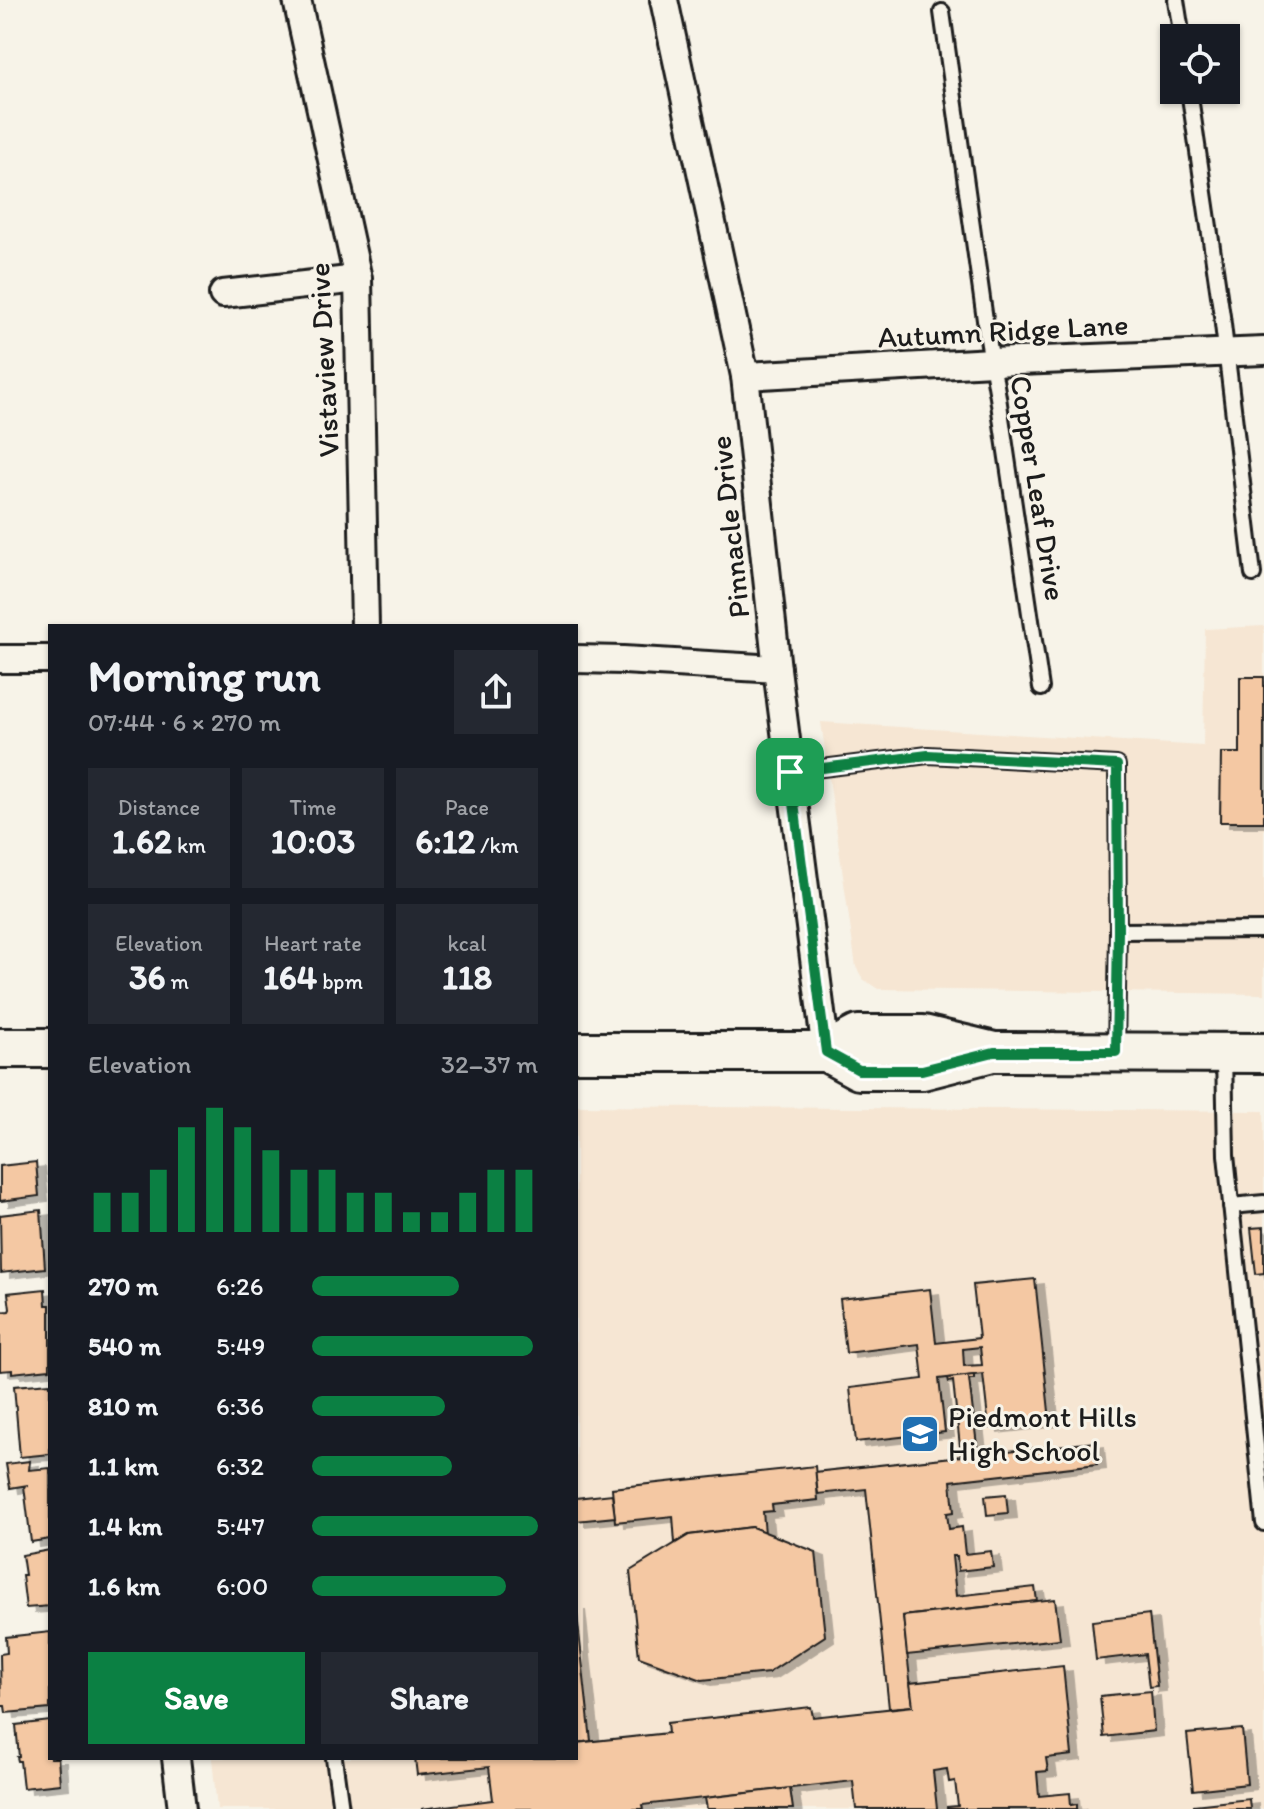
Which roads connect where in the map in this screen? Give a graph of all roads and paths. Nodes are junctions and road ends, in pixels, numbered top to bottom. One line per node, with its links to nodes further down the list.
1 (297, 0): 7 (street, Vistaview Drive)
2 (664, 0): 12 (street, Pinnacle Drive)
3 (1176, 0): 5 (lane)
4 (942, 12): 11 (lane, Copper Leaf Drive)
5 (1180, 24)
6 (1191, 104): 10 (lane)
7 (358, 279): 8 (street); 14 (street, Vistaview Drive)
8 (223, 294)
9 (1264, 351): 10 (street, Autumn Ridge Lane)
10 (1227, 353): 11 (street, Autumn Ridge Lane); 13 (lane)
11 (992, 362): 12 (street, Autumn Ridge Lane); 19 (lane, Copper Leaf Drive)
12 (745, 376): 18 (street, Pinnacle Drive)
13 (1253, 574)
14 (365, 624)
15 (0, 659): 16 (street)
16 (48, 659)
17 (578, 659): 18 (street)
18 (777, 669): 20 (street, Pinnacle Drive)
19 (1041, 688)
20 (790, 772): 22 (lane); 26 (street, Pinnacle Drive)
21 (1264, 930): 22 (lane)
22 (1118, 931): 27 (lane)
23 (0, 1048): 24 (main road)
24 (48, 1048)
25 (578, 1052): 26 (main road)
26 (826, 1052): 27 (main road)
27 (1116, 1052): 28 (main road)
28 (1224, 1052): 29 (main road); 31 (lane)
29 (1264, 1053)
30 (1264, 1203): 31 (lane)
31 (1231, 1206): 32 (lane)
32 (1264, 1523)
33 (176, 1760): 35 (street)
34 (334, 1760): 36 (lane)
35 (182, 1809)
36 (341, 1809)

